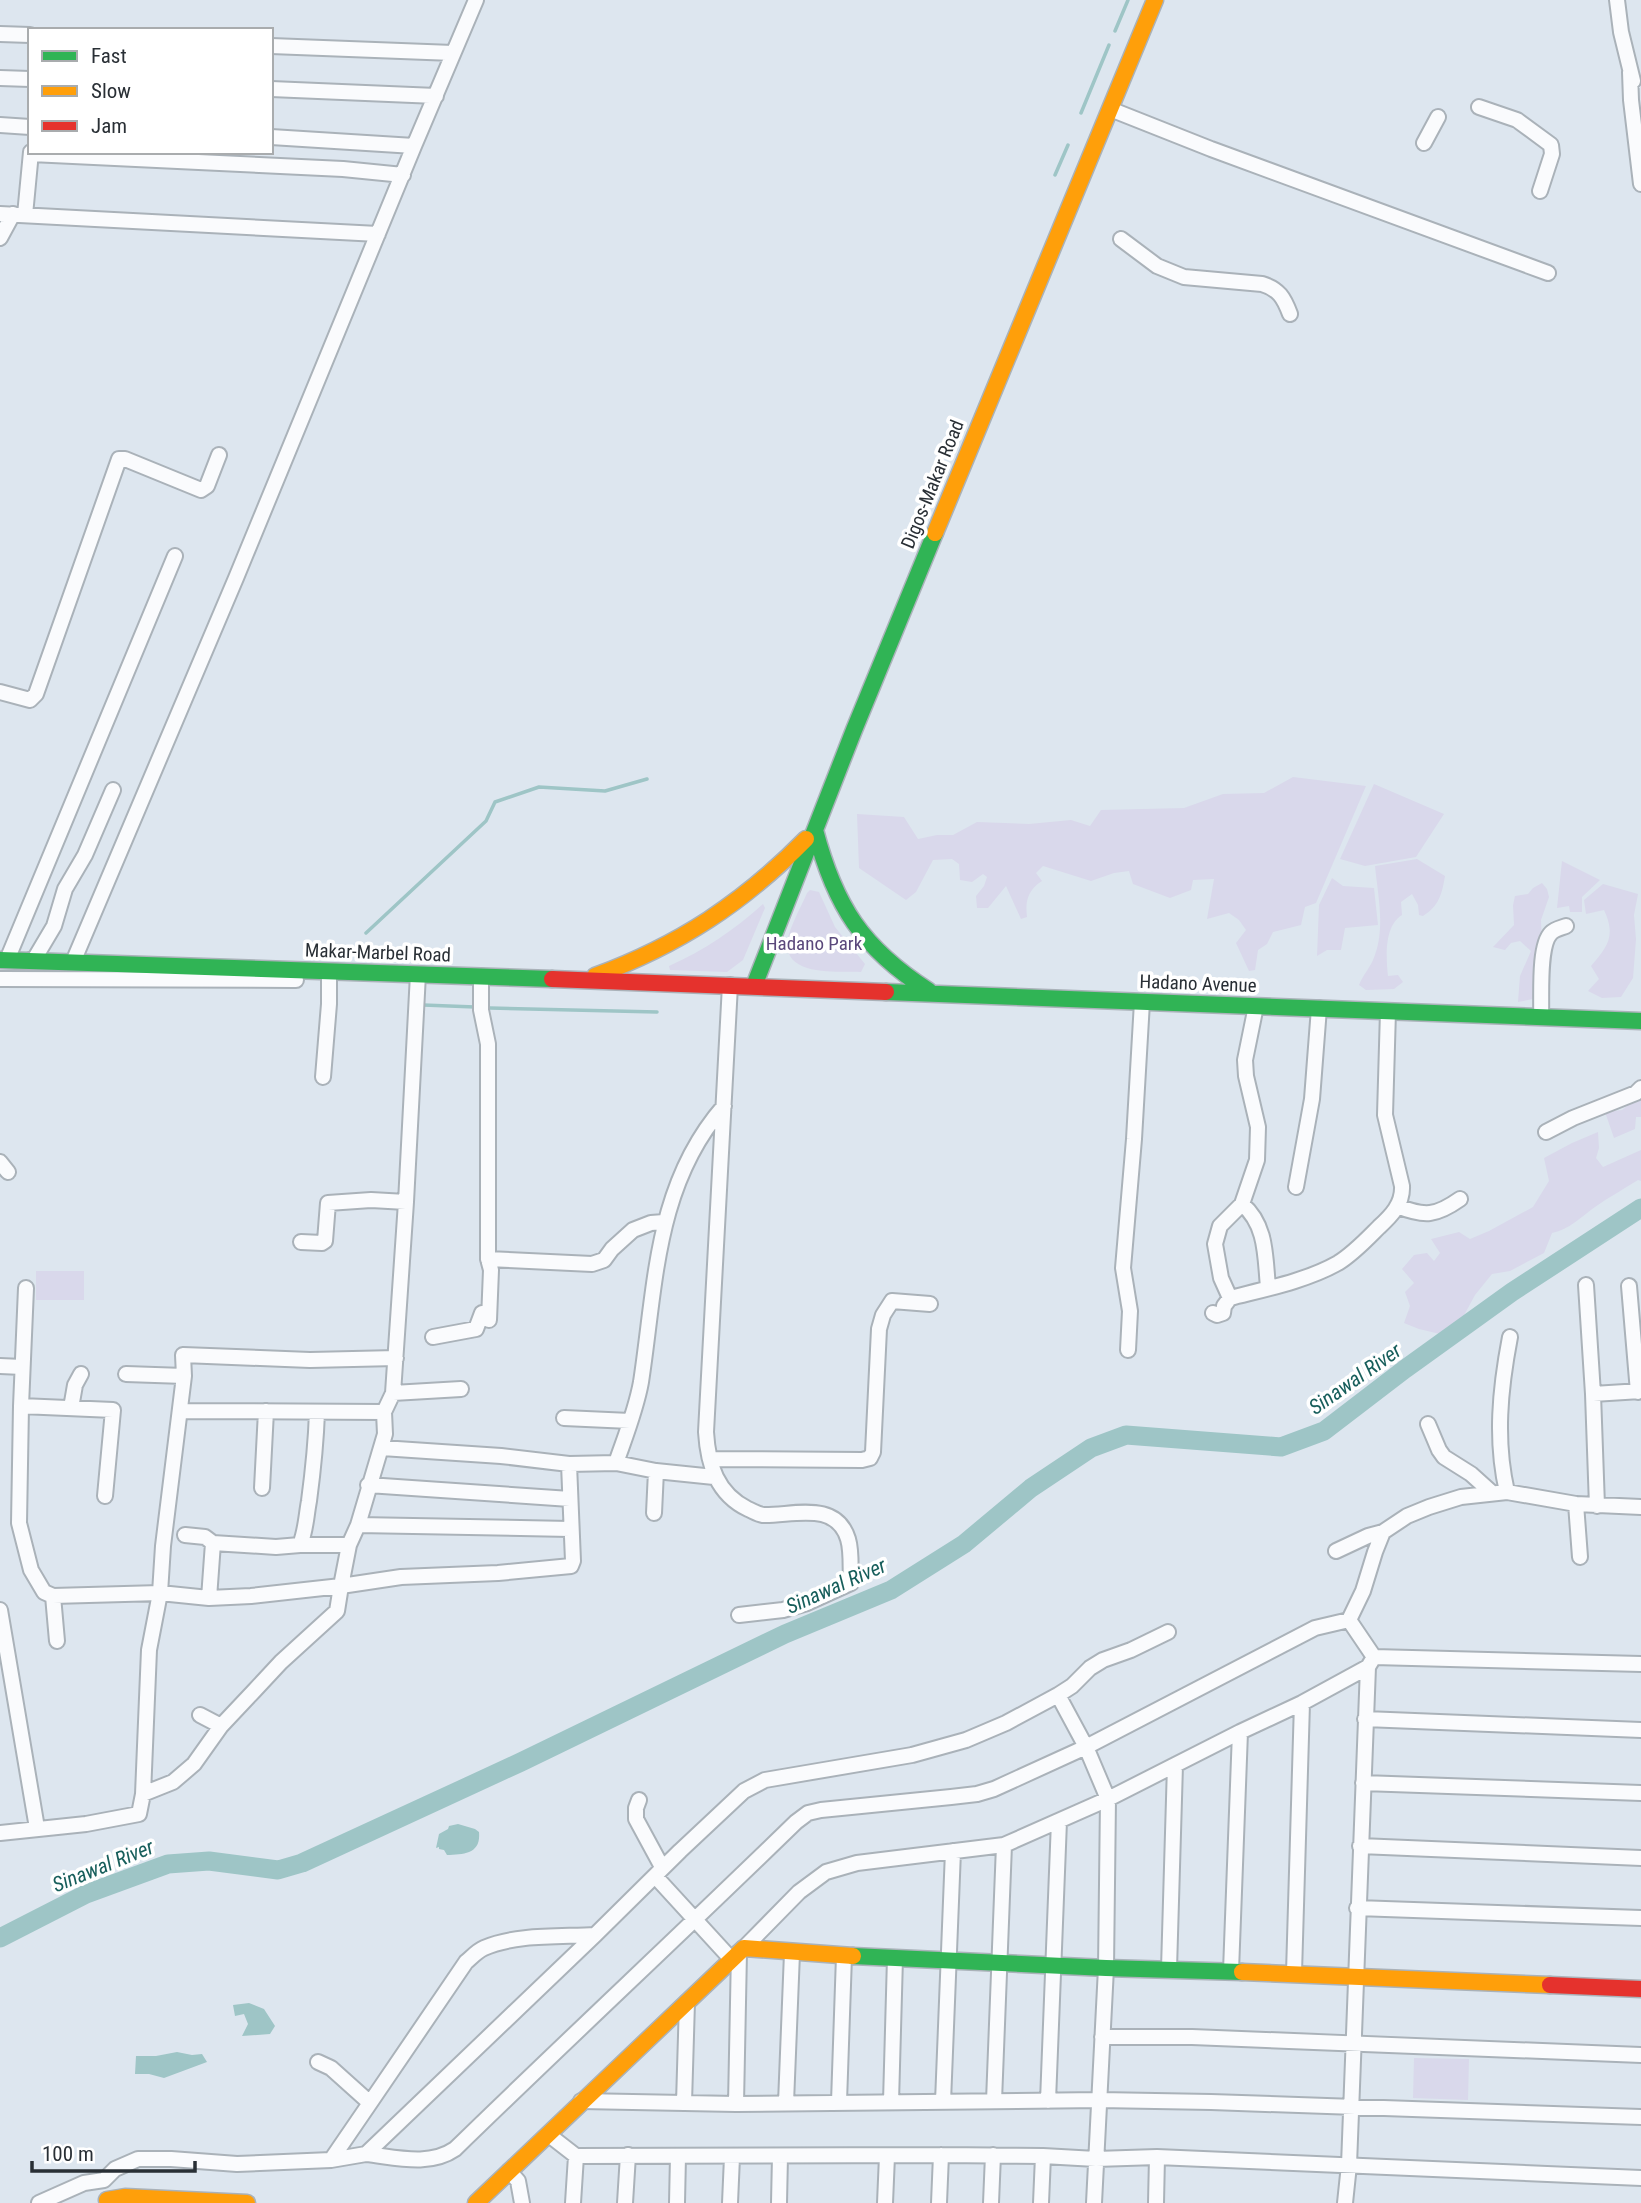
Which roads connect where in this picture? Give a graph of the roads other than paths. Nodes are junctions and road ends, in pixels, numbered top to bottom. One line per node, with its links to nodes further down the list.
1 (477, 0): 7 (street)
2 (1155, 0): 15 (main road, Digos-Makar Road)
3 (1617, 0): 8 (street)
4 (0, 34): 5 (street)
5 (28, 35)
6 (273, 46): 7 (street)
7 (453, 53): 12 (street)
8 (1630, 72): 13 (street); 22 (street)
9 (0, 78): 10 (street)
10 (28, 79)
11 (273, 89): 12 (street)
12 (436, 96): 21 (street)
13 (1641, 104)
14 (1479, 107): 27 (street)
15 (1110, 109): 32 (street); 38 (main road, Digos-Makar Road)
16 (1438, 117): 20 (street)
17 (0, 125): 18 (street)
18 (28, 127)
19 (273, 137): 21 (street)
20 (1424, 144)
21 (414, 146): 25 (street)
22 (1639, 153): 26 (street)
23 (31, 154): 28 (street)
24 (50, 154): 25 (street)
25 (403, 175): 29 (street)
26 (1641, 184)
27 (1539, 191)
28 (13, 214): 29 (street); 30 (street)
29 (378, 234): 42 (street)
30 (0, 238)
31 (1121, 239): 33 (street)
32 (1548, 273)
33 (1290, 314)
34 (219, 455): 36 (street)
35 (175, 556): 40 (street)
36 (0, 692)
37 (113, 790): 41 (street)
38 (815, 830): 47 (main road); 49 (main road, Digos-Makar Road); 50 (main road)
39 (1566, 926): 55 (street)
40 (4, 960): 41 (main road, Makar-Marbel Road)
41 (28, 961): 42 (main road, Makar-Marbel Road)
42 (73, 962): 44 (main road, Makar-Marbel Road)
43 (418, 974): 44 (main road, Makar-Marbel Road); 45 (main road, Makar-Marbel Road); 63 (street)
44 (329, 975): 46 (street); 57 (street)
45 (481, 976): 47 (main road, Makar-Marbel Road); 68 (street)
46 (0, 979)
47 (582, 980): 48 (main road, Makar-Marbel Road)
48 (730, 985): 49 (main road, Makar-Marbel Road); 59 (street)
49 (754, 986): 50 (main road, Hadano Avenue)
50 (932, 993): 51 (main road, Hadano Avenue)
51 (1142, 1002): 52 (main road, Hadano Avenue); 78 (street)
52 (1256, 1006): 53 (main road, Hadano Avenue); 64 (street)
53 (1319, 1009): 54 (main road, Hadano Avenue); 61 (street)
54 (1388, 1011): 55 (main road, Hadano Avenue); 65 (street)
55 (1541, 1017): 56 (main road, Hadano Avenue)
56 (1640, 1019)
57 (323, 1077)
58 (1641, 1088): 60 (street)
59 (724, 1105): 66 (street); 99 (street)
60 (1546, 1132)
61 (1296, 1187)
62 (1460, 1199): 65 (street)
63 (406, 1202): 67 (street); 79 (street)
64 (1242, 1204): 71 (street); 73 (street)
65 (1397, 1206): 71 (street)
66 (664, 1222): 68 (street); 96 (street)
67 (301, 1242)
68 (488, 1259): 76 (street)
69 (1586, 1285): 88 (street)
70 (1629, 1286): 86 (street)
71 (1268, 1287): 73 (street)
72 (26, 1288): 81 (street)
73 (1230, 1298): 75 (street)
74 (930, 1304): 99 (street)
75 (1213, 1313)
76 (433, 1337)
77 (1510, 1337): 107 (street)
78 (1128, 1350)
79 (397, 1358): 84 (street); 87 (street)
80 (0, 1366): 81 (street)
81 (22, 1367): 89 (street)
82 (81, 1374): 90 (street)
83 (126, 1374): 84 (street)
84 (184, 1376): 92 (street)
85 (461, 1389): 87 (street)
86 (1640, 1391): 88 (street)
87 (393, 1393): 94 (street)
88 (1592, 1394): 111 (street)
89 (21, 1406): 90 (street); 125 (street)
90 (71, 1408): 108 (street)
91 (266, 1410): 92 (street); 93 (street); 105 (street)
92 (180, 1411): 124 (street)
93 (317, 1412): 94 (street); 119 (street)
94 (384, 1412): 98 (street)
95 (564, 1418): 96 (street)
96 (630, 1421): 100 (street)
97 (1428, 1424): 106 (street)
98 (382, 1448): 101 (street); 104 (street)
99 (710, 1459): 103 (street)
100 (616, 1463): 101 (street); 102 (street)
101 (569, 1464): 109 (street)
102 (656, 1471): 103 (street); 113 (street)
103 (714, 1477): 128 (street)
104 (369, 1485): 109 (street); 114 (street)
105 (262, 1488)
106 (1491, 1492): 107 (street); 116 (street)
107 (1507, 1492): 110 (street)
108 (105, 1496)
109 (570, 1499): 115 (street)
110 (1576, 1504): 111 (street); 122 (street)
111 (1597, 1506): 112 (street)
112 (1641, 1507)
113 (654, 1513)
114 (358, 1525): 115 (street); 120 (street)
115 (570, 1529): 123 (street)
116 (1383, 1532): 121 (street); 129 (street)
117 (186, 1535): 118 (street)
118 (213, 1543): 119 (street); 126 (street)
119 (300, 1545): 120 (street)
120 (349, 1545): 123 (street)
121 (1336, 1552)
122 (1580, 1557)
123 (341, 1586): 126 (street); 139 (street)
124 (160, 1593): 125 (street); 126 (street); 146 (street)
125 (53, 1596): 131 (street)
126 (209, 1598)
127 (0, 1610): 132 (street)
128 (739, 1615)
129 (1349, 1619): 133 (street); 142 (street)
130 (1167, 1632): 135 (street)
131 (57, 1641)
132 (3, 1651): 150 (street)
133 (1371, 1662): 134 (street); 136 (street); 138 (street)
134 (1641, 1664)
135 (1058, 1695): 142 (street); 156 (street)
136 (1302, 1703): 141 (street); 171 (street)
137 (200, 1715): 139 (street)
138 (1366, 1719): 140 (street); 144 (street)
139 (221, 1726): 146 (street)
140 (1641, 1730)
141 (1240, 1731): 143 (street); 170 (street)
142 (1086, 1747): 147 (street); 159 (street)
143 (1175, 1765): 147 (street); 169 (street)
144 (1363, 1783): 145 (street); 153 (street)
145 (1641, 1793)
146 (143, 1794): 150 (street)
147 (1108, 1799): 149 (street); 168 (street)
148 (639, 1800): 156 (street)
149 (1059, 1821): 152 (street); 167 (street)
150 (37, 1828): 151 (street)
151 (0, 1833)
152 (1004, 1845): 154 (street); 166 (street)
153 (1360, 1846): 155 (street); 157 (street)
154 (953, 1852): 161 (street); 165 (street)
155 (1641, 1858)
156 (659, 1872): 159 (street); 160 (street)
157 (1357, 1908): 158 (street); 172 (street)
158 (1641, 1919)
159 (695, 1920): 161 (street); 193 (street)
160 (595, 1935): 186 (street); 193 (street)
161 (738, 1953): 162 (main road); 174 (main road); 189 (street)
162 (792, 1953): 163 (main road); 188 (street)
163 (844, 1956): 164 (main road); 183 (street)
164 (895, 1958): 165 (main road); 184 (street)
165 (948, 1961): 166 (main road); 185 (street)
166 (1000, 1964): 167 (main road); 181 (street)
167 (1054, 1966): 168 (main road); 182 (street)
168 (1106, 1968): 169 (main road); 175 (street)
169 (1169, 1969): 170 (main road)
170 (1231, 1971): 171 (main road)
171 (1294, 1973): 172 (main road)
172 (1356, 1976): 173 (main road); 176 (street)
173 (1641, 1989)
174 (687, 2002): 180 (main road); 187 (street)
175 (1102, 2037): 176 (street); 179 (street)
176 (1352, 2044): 177 (street); 190 (street)
177 (1641, 2056)
178 (318, 2062): 186 (street)
179 (1100, 2100): 182 (street); 190 (street); 204 (street)
180 (581, 2101): 187 (street); 192 (main road)
181 (995, 2101): 182 (street); 185 (street)
182 (1048, 2101)
183 (839, 2102): 184 (street); 188 (street)
184 (891, 2102): 185 (street)
185 (943, 2102)
186 (370, 2103): 205 (street)
187 (684, 2103): 189 (street)
188 (786, 2103): 189 (street)
189 (736, 2104)
190 (1350, 2108): 191 (street); 206 (street)
191 (1641, 2117)
192 (549, 2135): 197 (street); 207 (main road)
193 (366, 2154): 205 (street)
194 (628, 2155): 197 (street); 198 (street); 217 (street)
195 (941, 2155): 196 (street); 200 (street); 222 (street)
196 (993, 2155): 201 (street); 223 (street)
197 (576, 2156): 216 (street)
198 (678, 2156): 202 (street); 218 (street)
199 (780, 2156): 200 (street); 202 (street); 220 (street)
200 (887, 2156): 221 (street)
201 (1042, 2156): 204 (street); 224 (street)
202 (732, 2157): 219 (street)
203 (1157, 2157): 204 (street); 206 (street); 226 (street)
204 (1096, 2159): 225 (street)
205 (331, 2160): 209 (street)
206 (1349, 2165): 208 (street); 227 (street)
207 (509, 2171): 214 (main road); 215 (street)
208 (1641, 2178)
209 (104, 2180): 210 (street); 212 (street)
210 (108, 2201): 211 (main road)
211 (155, 2201): 213 (main road)
212 (39, 2203)
213 (247, 2203)
214 (476, 2203)
215 (522, 2203)
216 (573, 2203)
217 (625, 2203)
218 (677, 2203)
219 (730, 2203)
220 (779, 2203)
221 (885, 2203)
222 (939, 2203)
223 (991, 2203)
224 (1041, 2203)
225 (1094, 2203)
226 (1156, 2203)
227 (1345, 2203)

